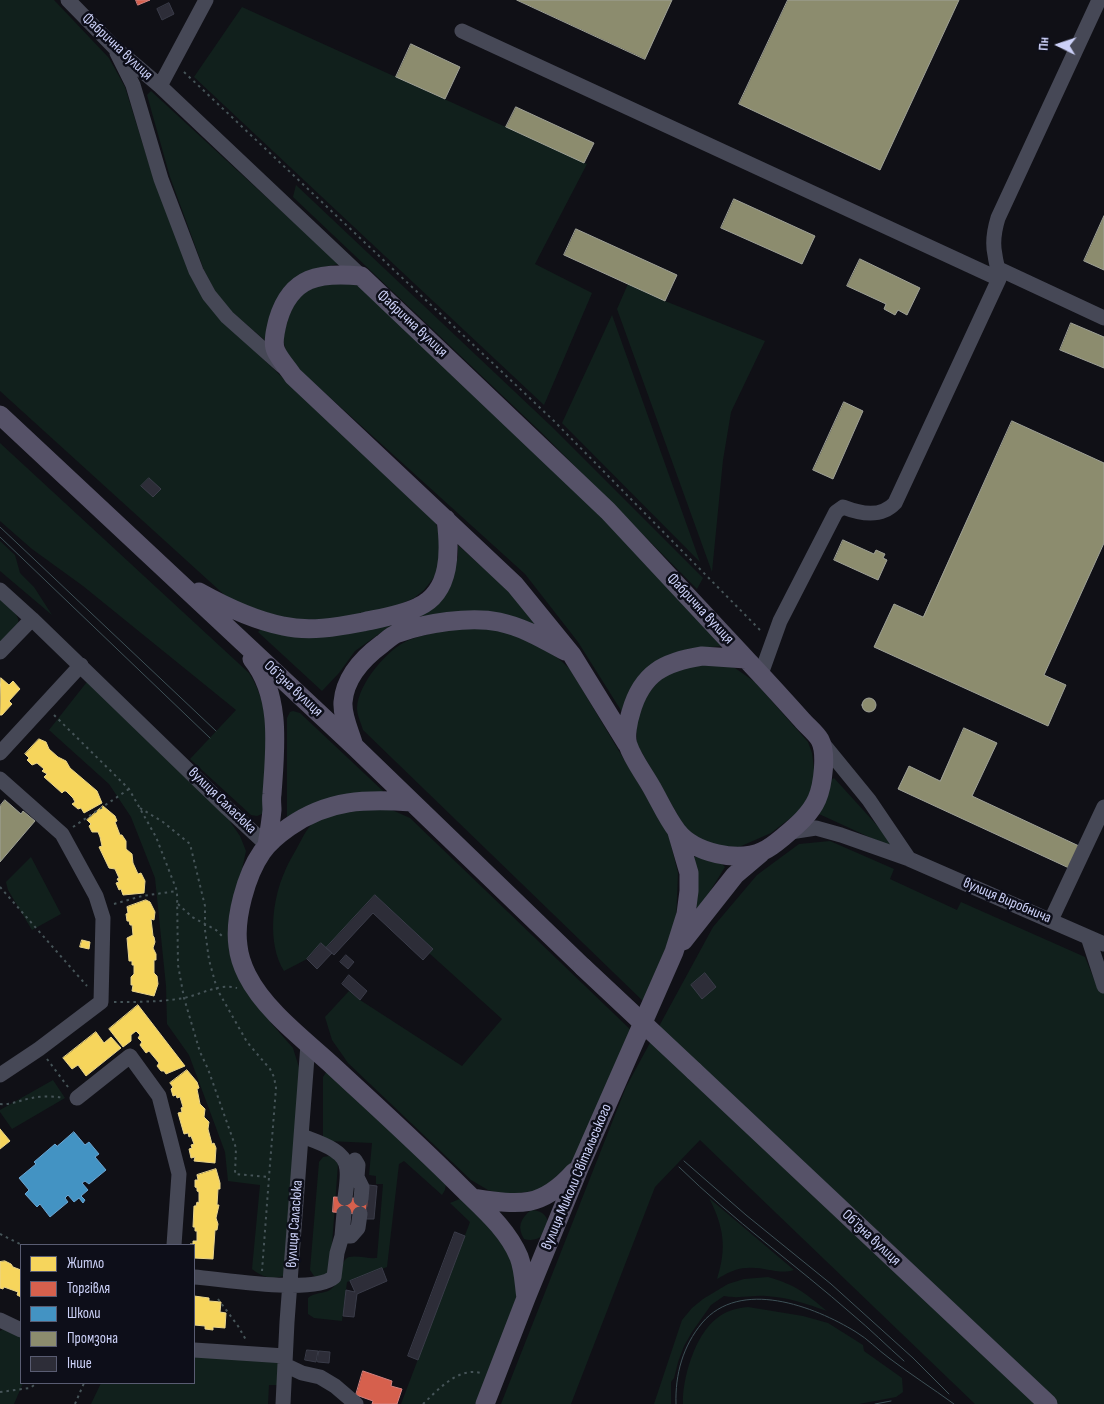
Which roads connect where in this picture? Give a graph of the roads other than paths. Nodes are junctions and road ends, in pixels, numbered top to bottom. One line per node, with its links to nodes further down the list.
1 (206, 0): 6 (street)
2 (1099, 0): 7 (street)
3 (75, 2): 5 (street, Фабрична вулиця)
4 (462, 31): 7 (street)
5 (114, 47): 6 (street, Фабрична вулиця); 10 (street)
6 (160, 86): 8 (street, Фабрична вулиця)
7 (999, 274): 9 (street); 21 (street)
8 (361, 276): 10 (main road); 19 (main road, Фабрична вулиця)
9 (1104, 318)
10 (293, 376): 12 (main road)
11 (0, 415): 13 (main road, Обʼїзна вулиця)
12 (446, 519): 13 (main road); 18 (main road)
13 (163, 568): 16 (main road, Обʼїзна вулиця)
14 (0, 590): 15 (street, вулиця Саласюка)
15 (32, 618): 17 (street); 20 (street, вулиця Саласюка)
16 (224, 625): 24 (main road, Обʼїзна вулиця); 31 (main road)
17 (0, 652)
18 (572, 654): 23 (main road); 24 (main road)
19 (746, 659): 21 (main road, Фабрична вулиця); 23 (main road)
20 (81, 666): 25 (street); 31 (street, вулиця Саласюка)
21 (761, 674): 22 (main road, Фабрична вулиця)
22 (820, 740): 30 (main road); 33 (street)
23 (627, 744): 29 (main road)
24 (355, 747): 27 (main road, Обʼїзна вулиця)
25 (0, 753)
26 (0, 779): 40 (street)
27 (412, 802): 31 (main road); 58 (main road, Обʼїзна вулиця, bridge)
28 (1104, 808): 34 (street)
29 (677, 832): 32 (main road); 37 (main road)
30 (790, 832): 32 (main road); 33 (street, вулиця Виробнича)
31 (267, 844): 39 (main road, вулиця Саласюка)
32 (763, 852): 37 (main road)
33 (909, 859): 34 (street, вулиця Виробнича)
34 (1051, 920): 35 (street, вулиця Виробнича)
35 (1088, 937): 36 (street, вулиця Виробнича); 38 (street)
36 (1104, 944)
37 (674, 952): 44 (main road, вулиця Миколи Світальського)
38 (1104, 986)
39 (308, 1044): 42 (street, вулиця Саласюка); 45 (main road, вулиця Саласюка)
40 (0, 1075)
41 (77, 1098): 47 (street)
42 (302, 1136): 43 (street); 49 (street, вулиця Саласюка)
43 (342, 1158): 46 (street); 46 (street)
44 (580, 1166): 45 (main road); 50 (main road, вулиця Миколи Світальського)
45 (473, 1198): 50 (main road, вулиця Саласюка)
46 (342, 1236): 49 (street)
47 (174, 1244)
48 (195, 1276): 49 (street)
49 (290, 1287): 54 (street, вулиця Саласюка)
50 (526, 1298): 57 (main road, вулиця Миколи Світальського)
51 (0, 1320): 52 (street)
52 (20, 1330)
53 (195, 1350): 54 (street)
54 (285, 1361): 55 (street, вулиця Саласюка); 56 (street)
55 (282, 1404)
56 (356, 1404)
57 (485, 1404)
58 (1048, 1404)

